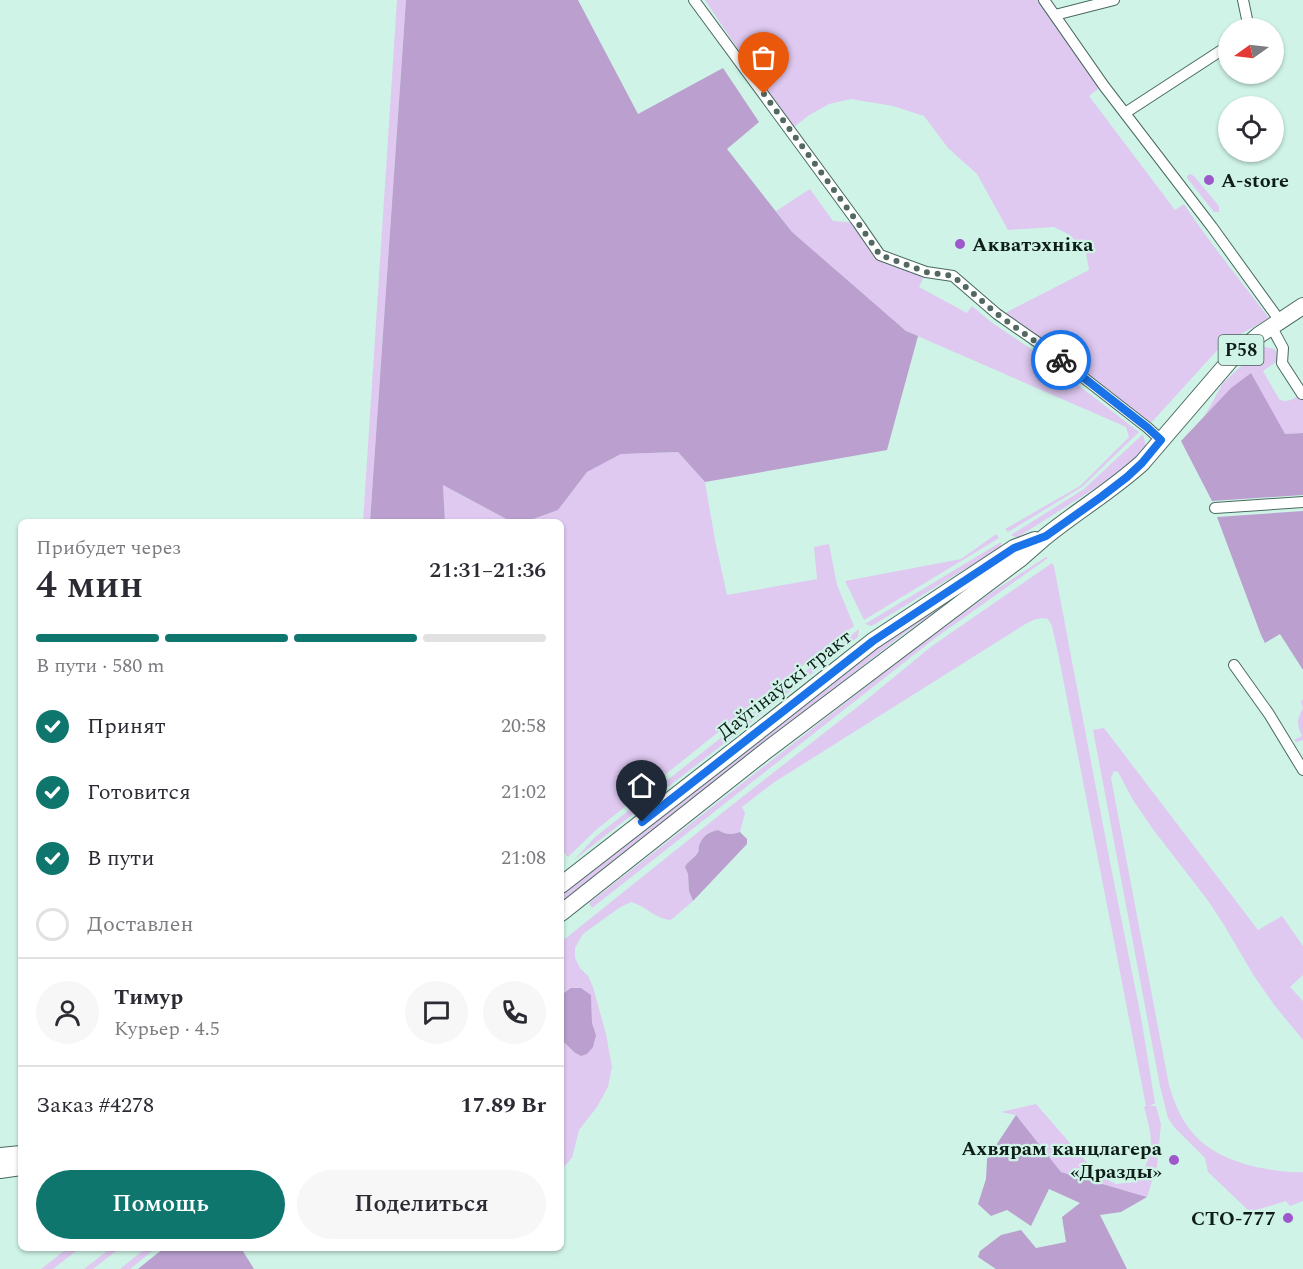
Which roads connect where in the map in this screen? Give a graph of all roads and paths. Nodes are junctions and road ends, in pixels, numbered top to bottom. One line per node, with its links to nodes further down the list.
1 (694, 0): 12 (street)
2 (1044, 0): 5 (street)
3 (1114, 0): 5 (street)
4 (1243, 0): 6 (street)
5 (1055, 15): 8 (street)
6 (1247, 18)
7 (1218, 53): 8 (street)
8 (1125, 113): 10 (street)
9 (1303, 306): 10 (main road, Даўгінаўскі тракт / Р58)
10 (1276, 324): 11 (street); 12 (main road, Даўгінаўскі тракт / Р58)
11 (1303, 393)
12 (1161, 440): 15 (main road, Даўгінаўскі тракт / Р58)
13 (1303, 502): 14 (street)
14 (1215, 508)
15 (1046, 536): 18 (main road, Даўгінаўскі тракт / Р58); 19 (main road, Даўгінаўскі тракт / Р58)
16 (1234, 665): 17 (street)
17 (1303, 770)
18 (564, 883)
19 (564, 911)
20 (18, 1154): 21 (main road)
21 (0, 1156)
22 (18, 1167): 23 (main road)
23 (0, 1170)

